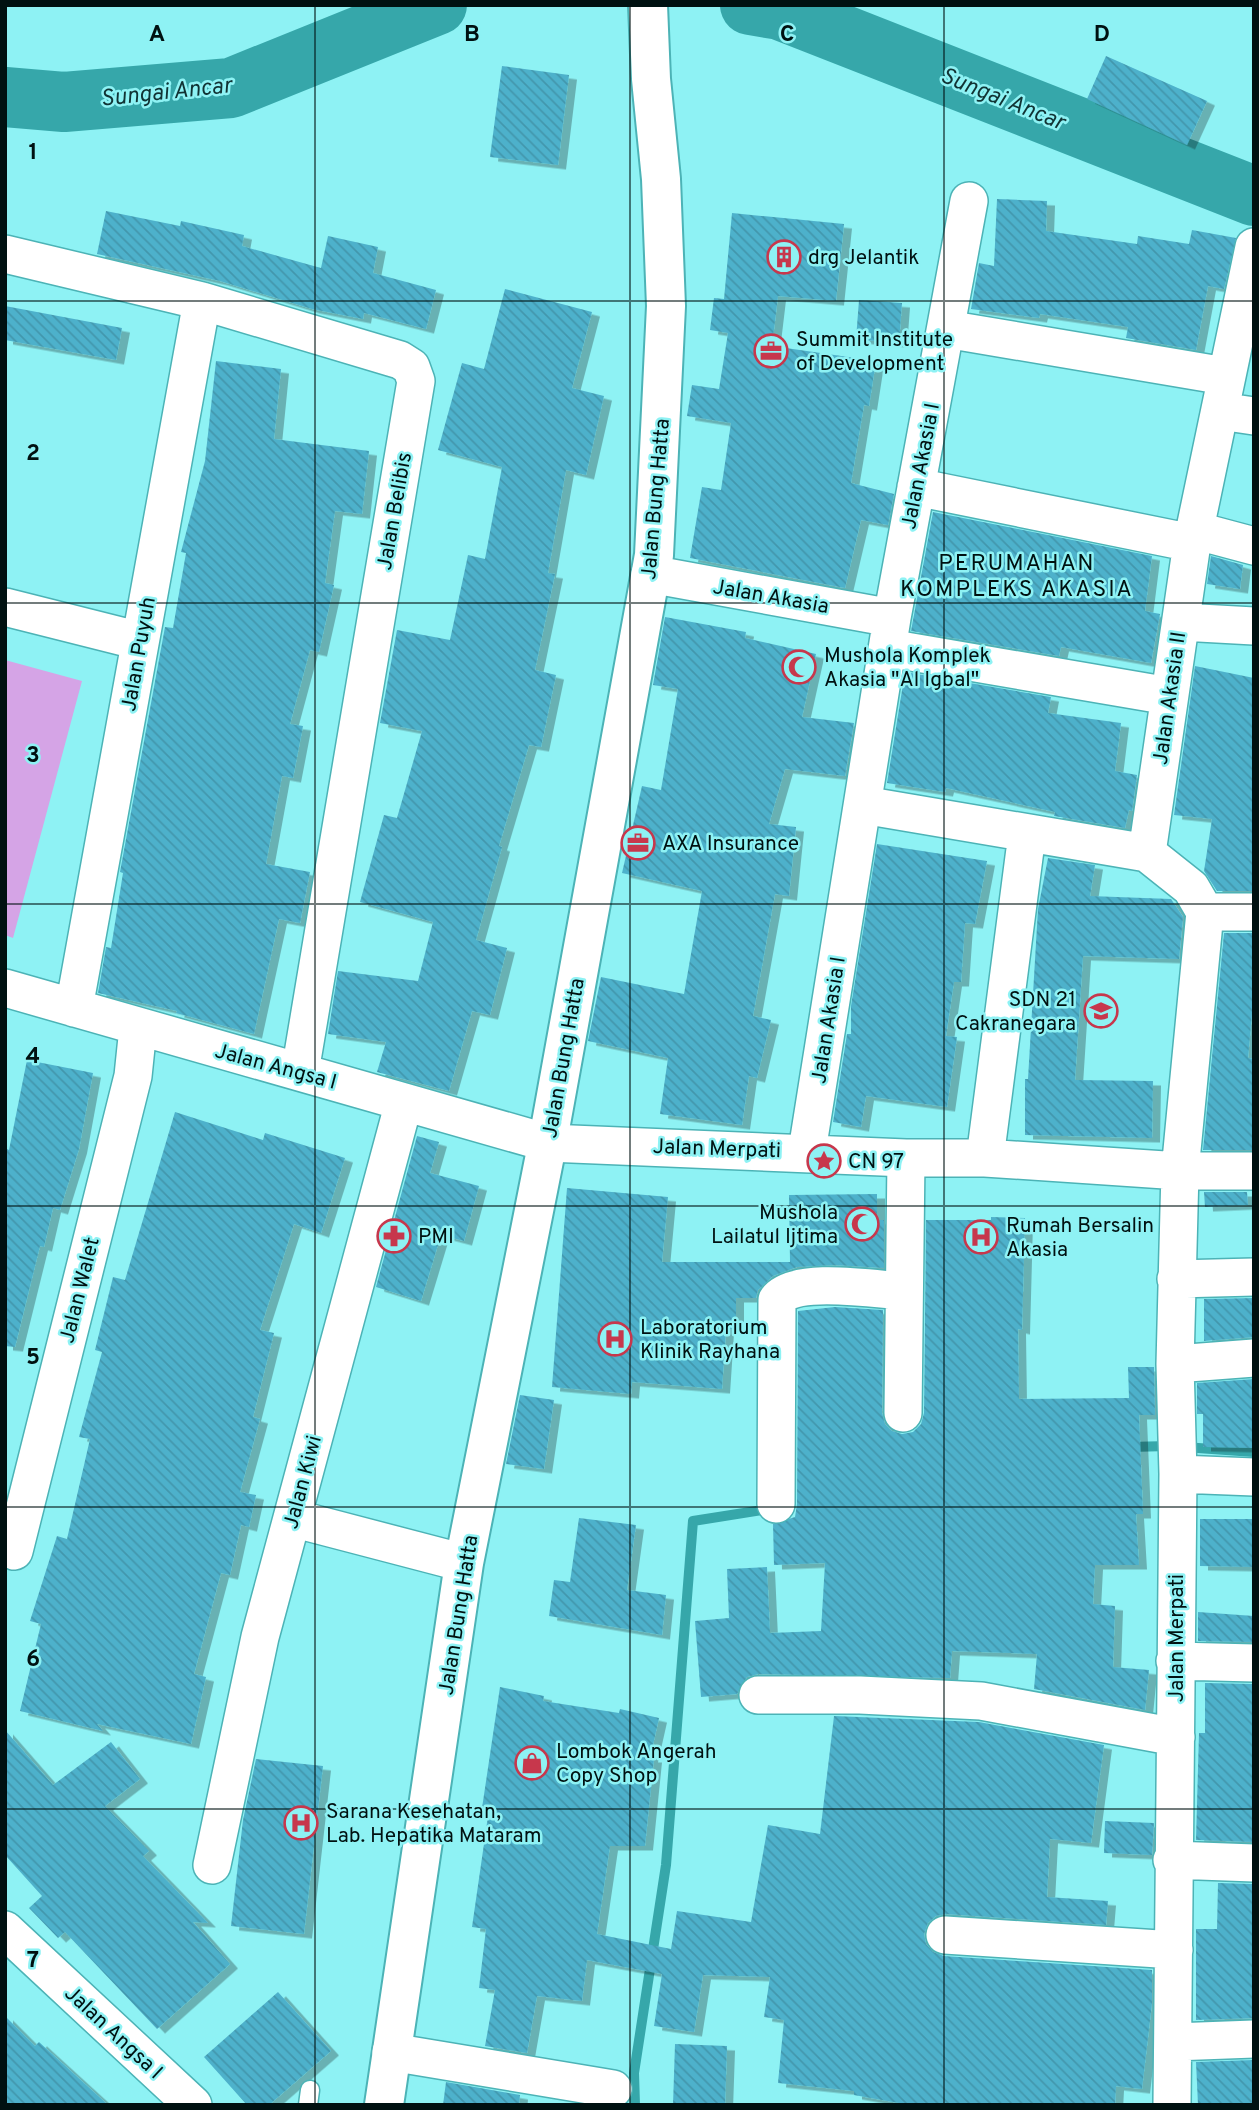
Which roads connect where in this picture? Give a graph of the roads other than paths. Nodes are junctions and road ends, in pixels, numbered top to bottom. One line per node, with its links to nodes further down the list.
1 (648, 5): 11 (main road, Jalan Bung Hatta)
2 (969, 201): 6 (street, Jalan Akasia I)
3 (1254, 247): 7 (street, Jalan Akasia II)
4 (5, 254): 5 (street, Jalan Belibis)
5 (202, 301): 16 (street, Jalan Puyuh); 26 (street, Jalan Belibis)
6 (946, 329): 7 (street); 8 (street, Jalan Akasia I)
7 (1233, 401): 9 (street, Jalan Akasia II)
8 (916, 487): 9 (street); 15 (street, Jalan Akasia I)
9 (1193, 536): 10 (street); 13 (street, Jalan Akasia II)
10 (1254, 545)
11 (650, 574): 15 (street, Jalan Akasia); 28 (main road, Jalan Bung Hatta)
12 (5, 607): 16 (street)
13 (1181, 622): 14 (street); 17 (street, Jalan Akasia II)
14 (1254, 626)
15 (890, 633): 17 (street); 18 (street, Jalan Akasia I)
16 (140, 641): 24 (street, Jalan Puyuh)
17 (1168, 696): 20 (street, Jalan Akasia II)
18 (863, 805): 19 (street); 29 (street, Jalan Akasia I)
19 (1027, 834): 20 (street); 31 (street)
20 (1147, 853): 21 (street)
21 (1205, 912): 22 (street); 32 (street, Jalan Merpati)
22 (1254, 912)
23 (5, 988): 24 (street, Jalan Angsa I)
24 (74, 1007): 25 (street, Jalan Angsa I)
25 (138, 1028): 26 (street, Jalan Angsa I); 44 (street, Jalan Walet)
26 (300, 1072): 27 (street, Jalan Angsa I)
27 (404, 1102): 28 (street, Jalan Angsa I); 43 (street, Jalan Kiwi)
28 (548, 1143): 29 (street, Jalan Merpati); 45 (main road, Jalan Bung Hatta)
29 (807, 1152): 30 (street, Jalan Merpati)
30 (906, 1158): 31 (street, Jalan Merpati); 36 (street)
31 (985, 1158): 32 (street, Jalan Merpati)
32 (1180, 1171): 33 (street); 35 (street, Jalan Merpati)
33 (1254, 1171)
34 (1254, 1277): 35 (street)
35 (1176, 1279): 38 (street, Jalan Merpati)
36 (902, 1291): 39 (street); 42 (street)
37 (1254, 1358): 38 (street)
38 (1175, 1364): 40 (street, Jalan Merpati)
39 (903, 1413)
40 (1176, 1453): 41 (street); 46 (street, Jalan Merpati)
41 (1254, 1477)
42 (776, 1504)
43 (292, 1518): 45 (street); 52 (street, Jalan Kiwi)
44 (14, 1551)
45 (464, 1563): 58 (main road, Jalan Bung Hatta)
46 (1175, 1661): 47 (street); 49 (street, Jalan Merpati)
47 (1254, 1663)
48 (758, 1695): 49 (street)
49 (1176, 1737): 50 (street, Jalan Merpati)
50 (1172, 1860): 51 (street); 55 (street, Jalan Merpati)
51 (1254, 1863)
52 (212, 1865)
53 (5, 1930): 60 (street, Jalan Angsa I)
54 (945, 1935): 55 (street)
55 (1174, 1950): 57 (street, Jalan Merpati)
56 (1254, 2039): 57 (street)
57 (1173, 2042): 62 (street, Jalan Merpati)
58 (391, 2052): 59 (street); 61 (main road, Jalan Bung Hatta)
59 (613, 2089)
60 (192, 2105)
61 (384, 2105)
62 (1172, 2105)

